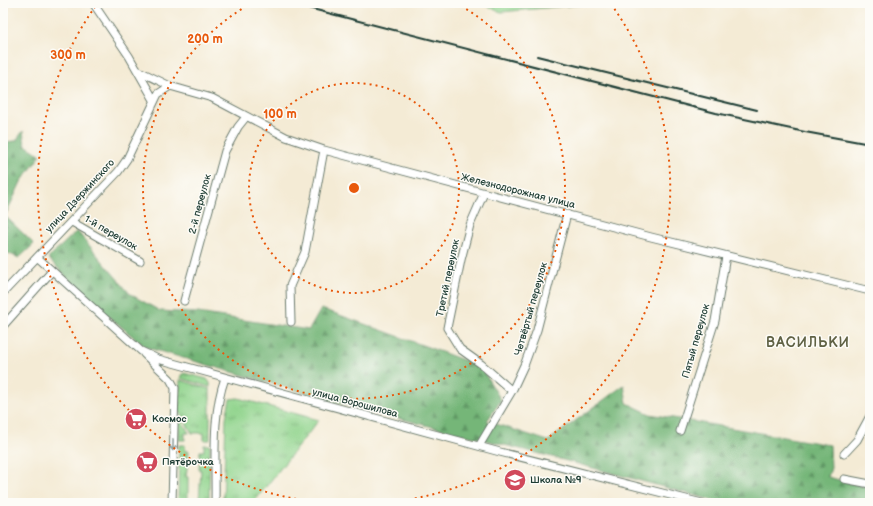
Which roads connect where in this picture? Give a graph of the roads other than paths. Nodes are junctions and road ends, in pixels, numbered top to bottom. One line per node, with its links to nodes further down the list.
1 (93, 3): 2 (street)
2 (138, 70): 3 (street, Железнодорожная улица); 4 (street)
3 (170, 86): 4 (street, улица Дзержинского); 5 (street, Железнодорожная улица)
4 (154, 100): 9 (street, улица Дзержинского)
5 (246, 117): 6 (street, Железнодорожная улица); 16 (street, 2-й переулок)
6 (324, 150): 7 (street, Железнодорожная улица); 17 (street)
7 (484, 193): 8 (street, Железнодорожная улица); 21 (street, Третий переулок)
8 (567, 214): 10 (street, Железнодорожная улица); 21 (street, Четвёртый переулок)
9 (72, 222): 11 (street, улица Дзержинского); 12 (street, 1-й переулок)
10 (726, 256): 14 (street, Железнодорожная улица); 23 (street, Пятый переулок)
11 (37, 257): 13 (street, улица Ворошилова); 15 (street, улица Дзержинского)
12 (140, 261)
13 (52, 271): 18 (street); 19 (street, улица Ворошилова)
14 (870, 291)
15 (3, 292)
16 (184, 302)
17 (291, 322)
18 (3, 326)
19 (141, 351): 20 (street, улица Ворошилова); 28 (street, one-way to 28)
20 (225, 378): 24 (street, улица Ворошилова); 29 (street)
21 (512, 391): 24 (street, Четвёртый переулок)
22 (870, 416): 25 (street)
23 (680, 431)
24 (479, 446): 30 (street, улица Ворошилова)
25 (844, 454)
26 (844, 478): 27 (street)
27 (870, 484)
28 (172, 503)
29 (215, 503)
30 (702, 503)

